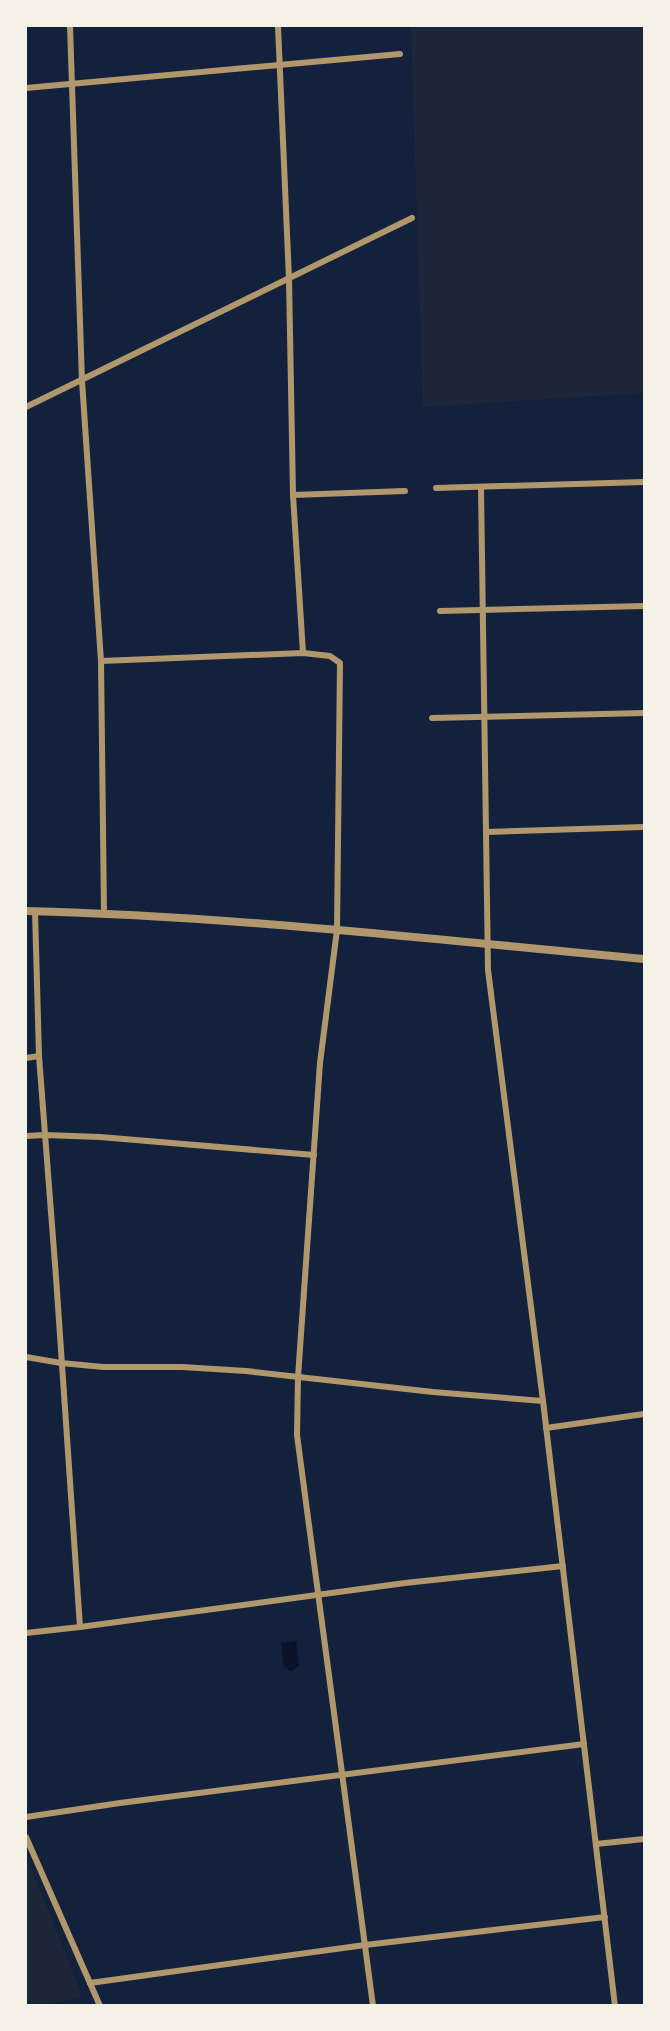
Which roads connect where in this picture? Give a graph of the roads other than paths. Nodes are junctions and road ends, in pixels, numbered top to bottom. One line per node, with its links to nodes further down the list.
1 (70, 26): 5 (street)
2 (278, 26): 4 (street)
3 (400, 54): 4 (street)
4 (279, 65): 5 (street); 8 (street)
5 (72, 85): 6 (street); 9 (street)
6 (26, 88)
7 (412, 218): 8 (street)
8 (289, 279): 9 (street); 15 (street)
9 (82, 381): 10 (street); 20 (street)
10 (26, 407)
11 (645, 482): 13 (street)
12 (436, 488): 13 (street)
13 (481, 488): 17 (street)
14 (405, 491): 15 (street)
15 (293, 495): 19 (street)
16 (645, 606): 17 (street)
17 (483, 610): 18 (street); 22 (street)
18 (440, 611)
19 (303, 653): 20 (street); 29 (street)
20 (101, 661): 28 (street)
21 (645, 713): 22 (street)
22 (484, 717): 23 (street); 25 (street)
23 (432, 718)
24 (645, 827): 25 (street)
25 (486, 832): 30 (street)
26 (26, 911): 27 (street)
27 (35, 911): 28 (street); 32 (street)
28 (104, 913): 29 (street)
29 (337, 930): 30 (street); 36 (street)
30 (487, 945): 31 (street); 40 (street)
31 (645, 959)
32 (39, 1056): 33 (street); 34 (street)
33 (26, 1058)
34 (45, 1134): 35 (street); 36 (street); 38 (street)
35 (26, 1136)
36 (314, 1155): 39 (street)
37 (26, 1357): 38 (street)
38 (61, 1363): 39 (street); 45 (street)
39 (297, 1377): 40 (street); 44 (street)
40 (543, 1401): 42 (street)
41 (645, 1414): 42 (street)
42 (546, 1428): 43 (street)
43 (563, 1566): 44 (street); 47 (street)
44 (318, 1594): 45 (street); 48 (street)
45 (80, 1627): 46 (street)
46 (26, 1633)
47 (584, 1744): 48 (street); 52 (street)
48 (342, 1776): 49 (street); 54 (street)
49 (26, 1817)
50 (26, 1836): 55 (street)
51 (645, 1839): 52 (street)
52 (596, 1845): 53 (street)
53 (605, 1917): 54 (street); 58 (street)
54 (365, 1945): 55 (street); 57 (street)
55 (90, 1983): 56 (street)
56 (100, 2006)
57 (373, 2006)
58 (615, 2006)

